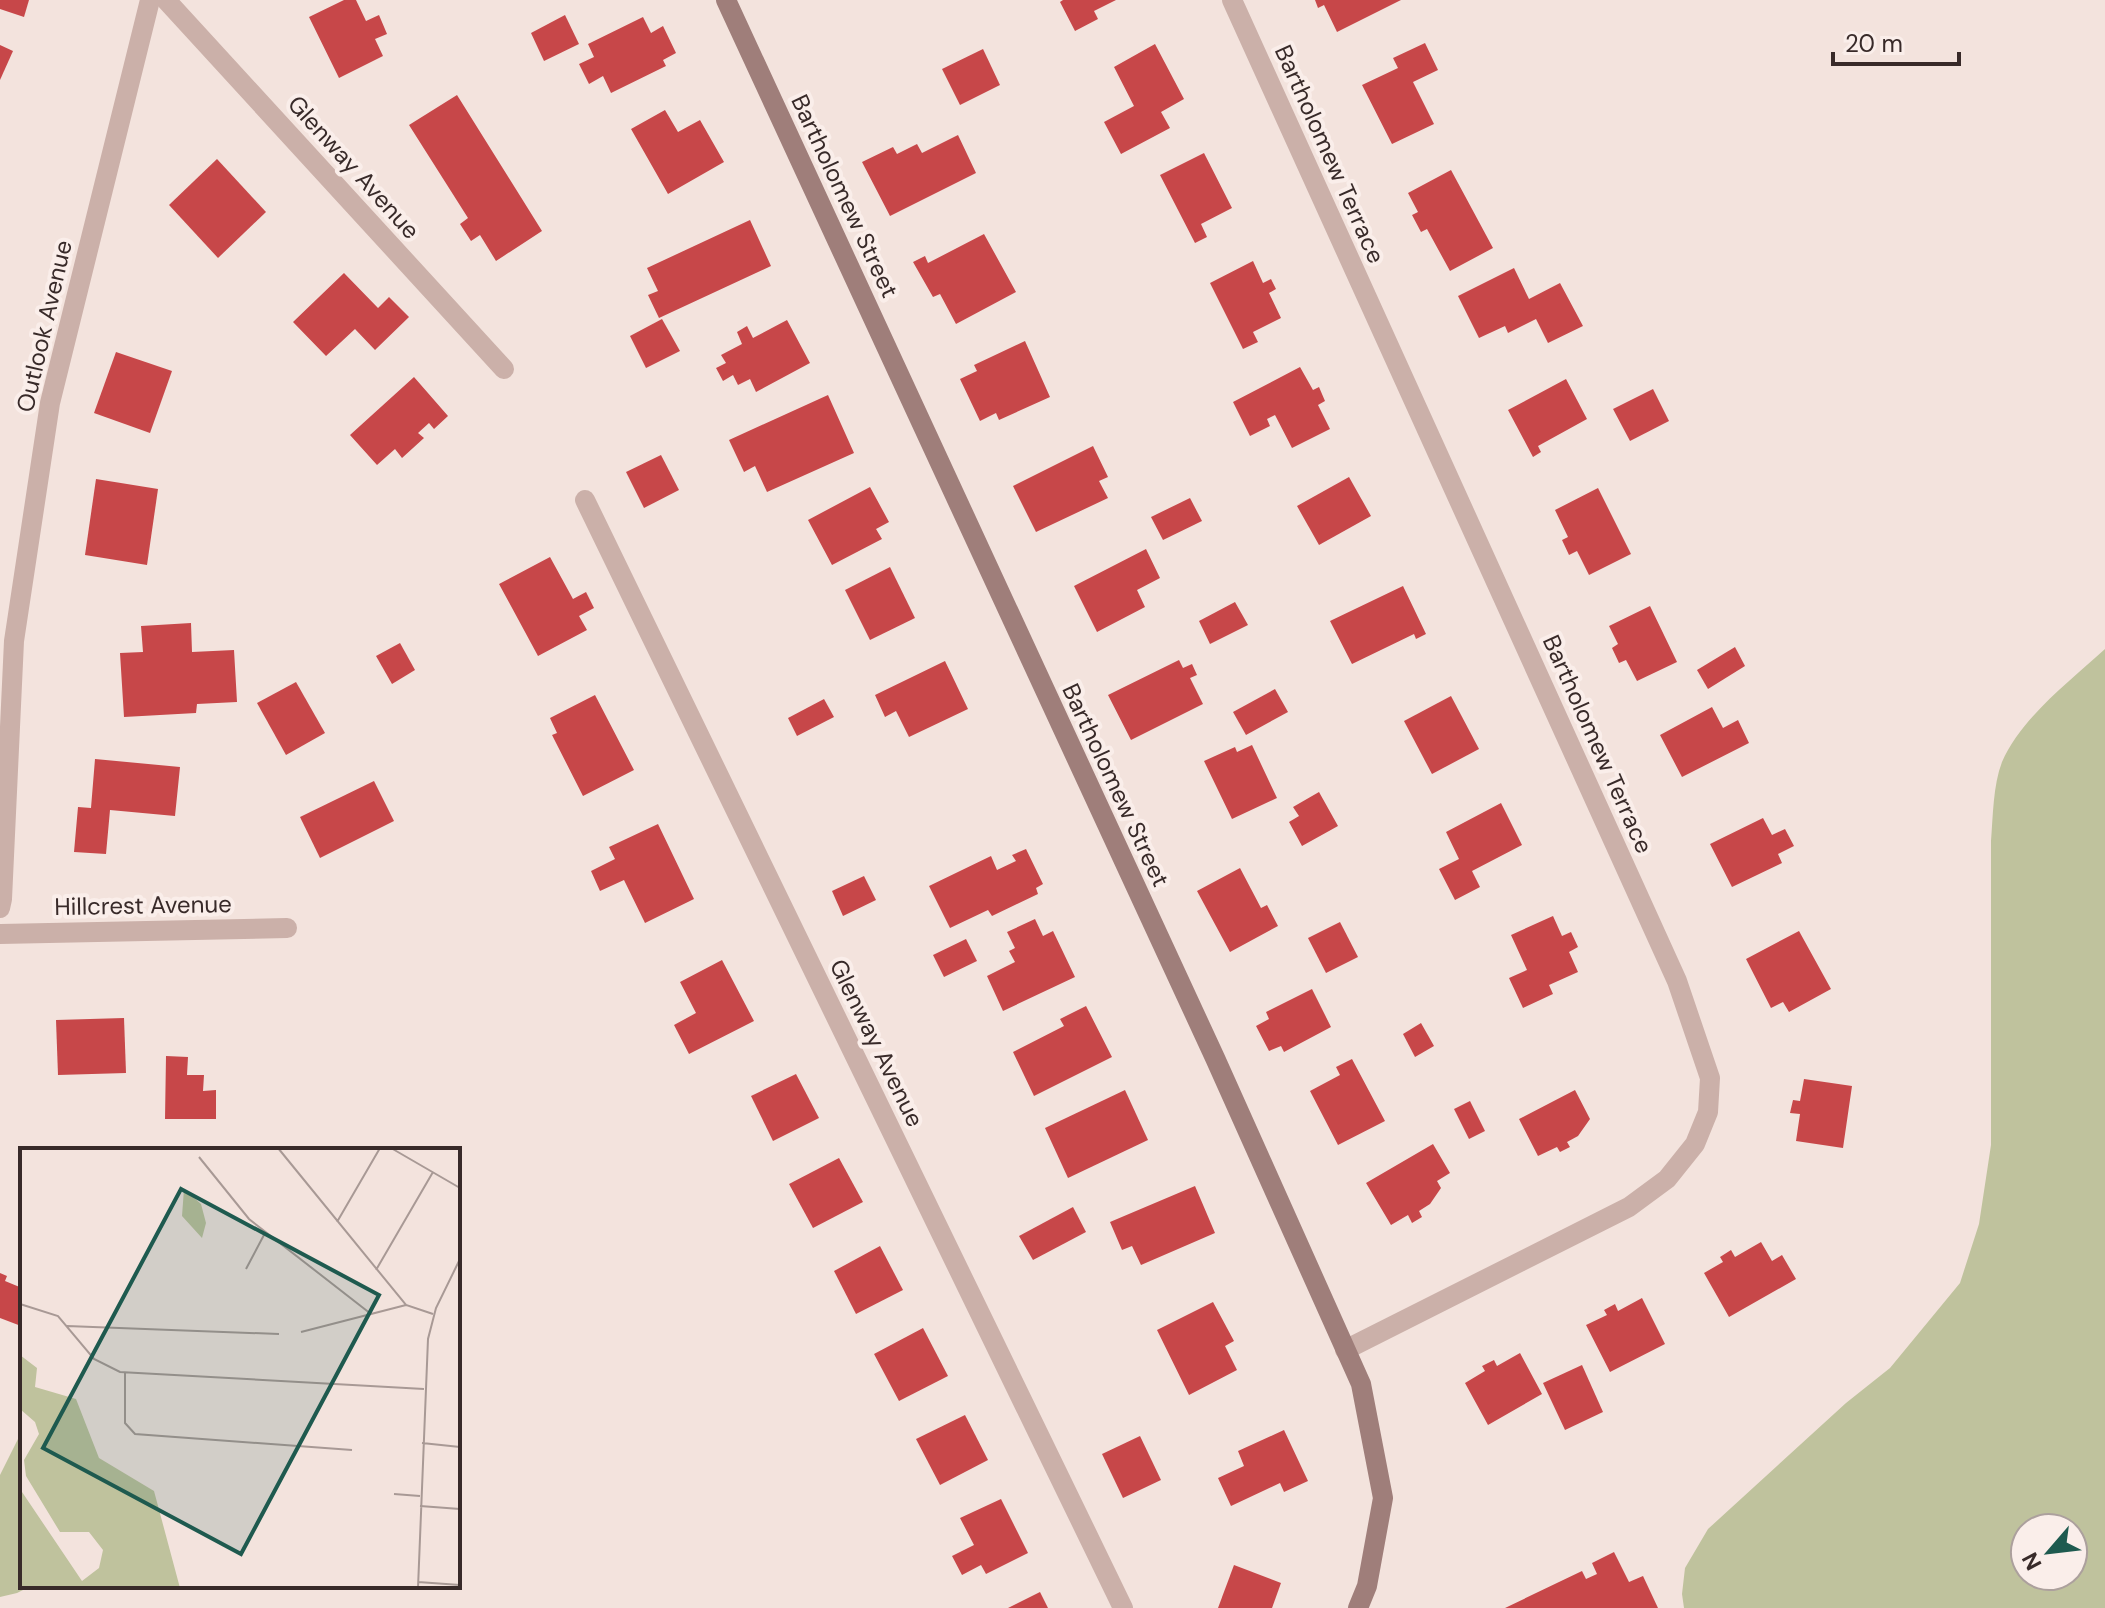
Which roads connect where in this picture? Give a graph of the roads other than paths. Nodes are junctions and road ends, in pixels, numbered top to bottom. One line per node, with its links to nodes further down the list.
1 (150, 0): 7 (street, Outlook Avenue)
2 (166, 0): 5 (street, Glenway Avenue)
3 (726, 0): 10 (main road, Bartholomew Street)
4 (1232, 0): 10 (street, Bartholomew Terrace)
5 (504, 369)
6 (585, 500): 11 (street, Glenway Avenue)
7 (0, 908)
8 (287, 928): 9 (street, Hillcrest Avenue)
9 (0, 934)
10 (1345, 1350): 12 (main road, Bartholomew Street)
11 (1123, 1608)
12 (1358, 1608)

